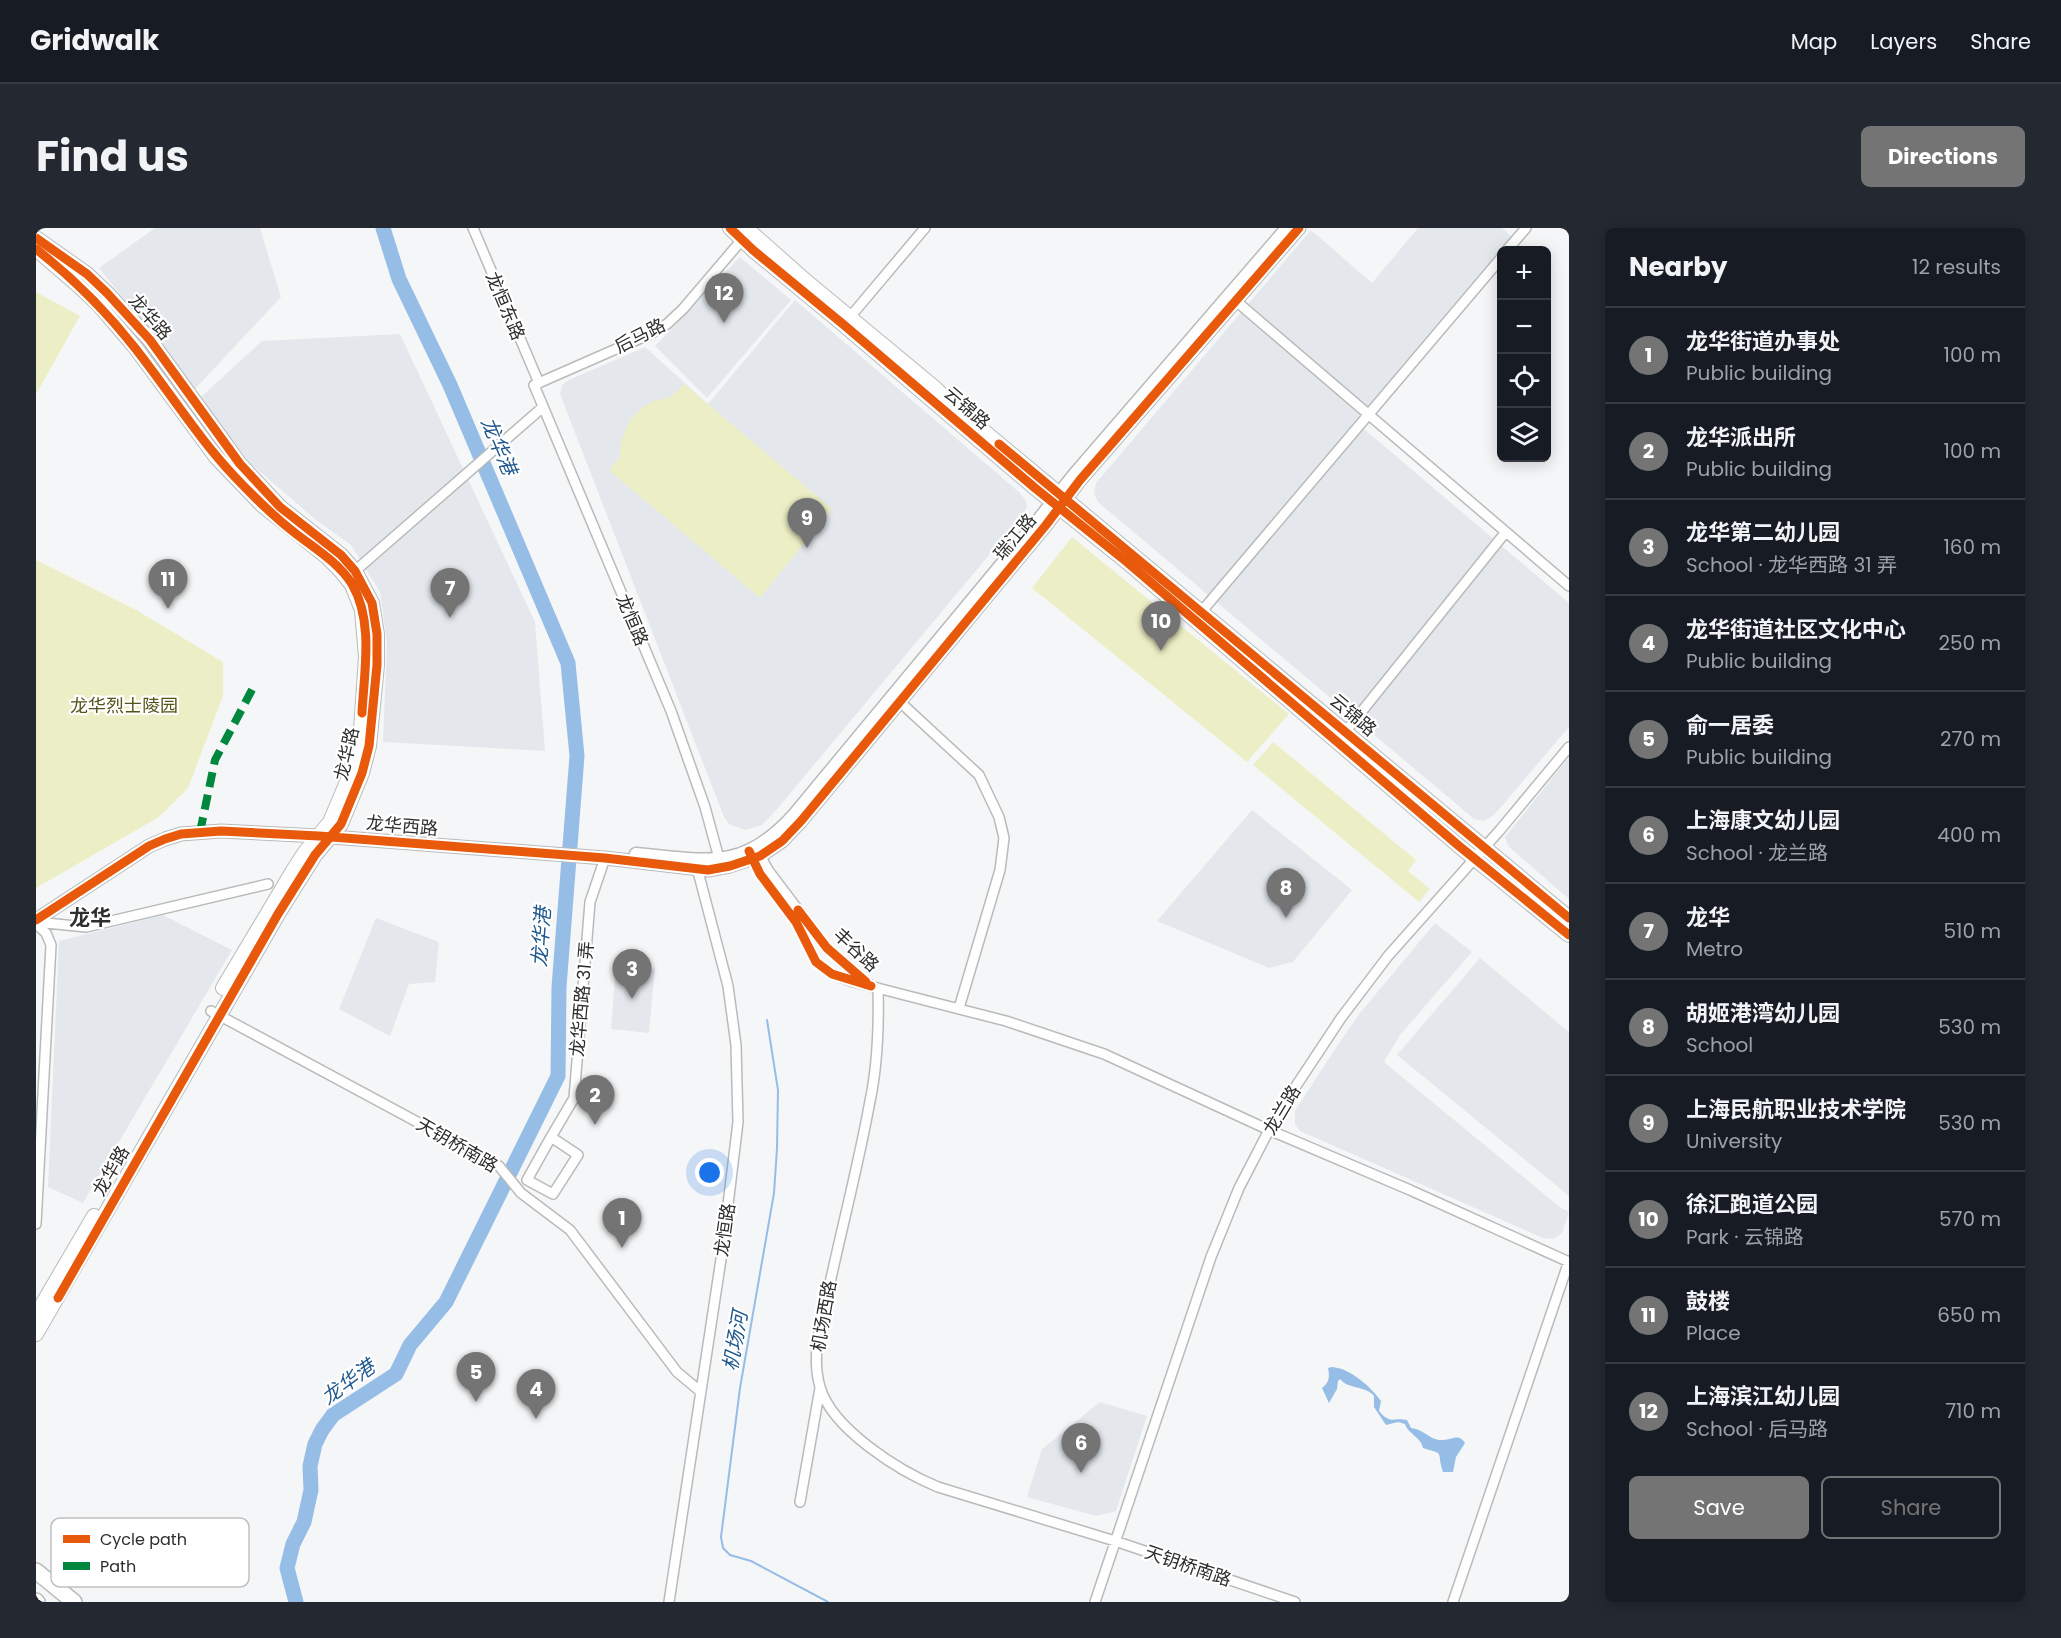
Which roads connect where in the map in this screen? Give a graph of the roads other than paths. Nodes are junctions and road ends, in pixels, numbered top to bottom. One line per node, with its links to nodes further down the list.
1 (473, 228): 14 (street, 龙恒东路)
2 (730, 228): 7 (main road, 云锦路)
3 (925, 228): 13 (street)
4 (1287, 228): 17 (street, 瑞江路)
5 (1299, 228): 12 (street, 瑞江路)
6 (1526, 228): 9 (street)
7 (746, 233): 13 (main road, 云锦路); 14 (street, 后马路); 17 (main road, 云锦路)
8 (36, 238): 19 (main road, 龙华路)
9 (1510, 246)
10 (36, 249): 25 (main road, 龙华路)
11 (1497, 263): 16 (street)
12 (1236, 301): 16 (street); 17 (street, 瑞江路)
13 (850, 317): 17 (main road, 云锦路)
14 (536, 384): 15 (street, 龙恒路)
15 (543, 407): 19 (street); 30 (street, 龙恒路)
16 (1369, 414): 18 (street); 21 (street)
17 (1060, 501): 21 (main road, 云锦路); 22 (street, 瑞江路); 27 (street, 瑞江路); 29 (main road, 云锦路)
18 (1505, 533): 20 (street); 23 (street)
19 (355, 571): 25 (main road, 龙华路)
20 (1569, 586)
21 (1202, 611): 23 (main road, 云锦路)
22 (900, 702): 27 (street, 瑞江路); 37 (street)
23 (1346, 731): 26 (main road, 云锦路)
24 (1569, 747): 26 (street, 龙兰路)
25 (325, 837): 28 (street, 龙华西路); 34 (street, 龙华西路); 38 (main road, 龙华路)
26 (1484, 848): 29 (street, 龙兰路); 33 (main road, 云锦路)
27 (754, 854): 30 (street, 龙华西路); 36 (street, 丰谷路); 36 (street, 丰谷路)
28 (605, 858): 31 (street, 龙华西路); 31 (street, 龙华西路); 40 (street, 龙华西路 31 弄)
29 (1474, 859): 35 (main road, 云锦路); 39 (street, 龙兰路)
30 (723, 863): 31 (street, 龙华西路)
31 (696, 865): 46 (street, 龙恒路)
32 (268, 884): 34 (street)
33 (1569, 918)
34 (36, 922): 41 (street)
35 (1569, 935)
36 (875, 987): 37 (street, 丰谷路); 45 (street, 机场西路)
37 (960, 1008): 39 (street, 丰谷路)
38 (215, 1013): 43 (main road, 龙华路); 43 (main road, 龙华路); 46 (street, 天钥桥南路)
39 (1269, 1130): 42 (street, 丰谷路); 49 (street, 龙兰路)
40 (551, 1137): 40 (street, 龙华西路 31 弄)
41 (36, 1224)
42 (1569, 1261): 57 (street)
43 (39, 1314): 44 (main road)
44 (36, 1334)
45 (820, 1388): 47 (street); 48 (street, 机场西路)
46 (701, 1392): 54 (street, 龙恒路)
47 (800, 1502)
48 (1071, 1529): 49 (street, 天钥桥南路)
49 (1115, 1541): 55 (street, 龙兰路); 56 (street, 天钥桥南路)
50 (36, 1571): 51 (main road)
51 (51, 1583)
52 (56, 1587): 53 (main road)
53 (74, 1602)
54 (669, 1602)
55 (1095, 1602)
56 (1295, 1602)
57 (1453, 1602)

